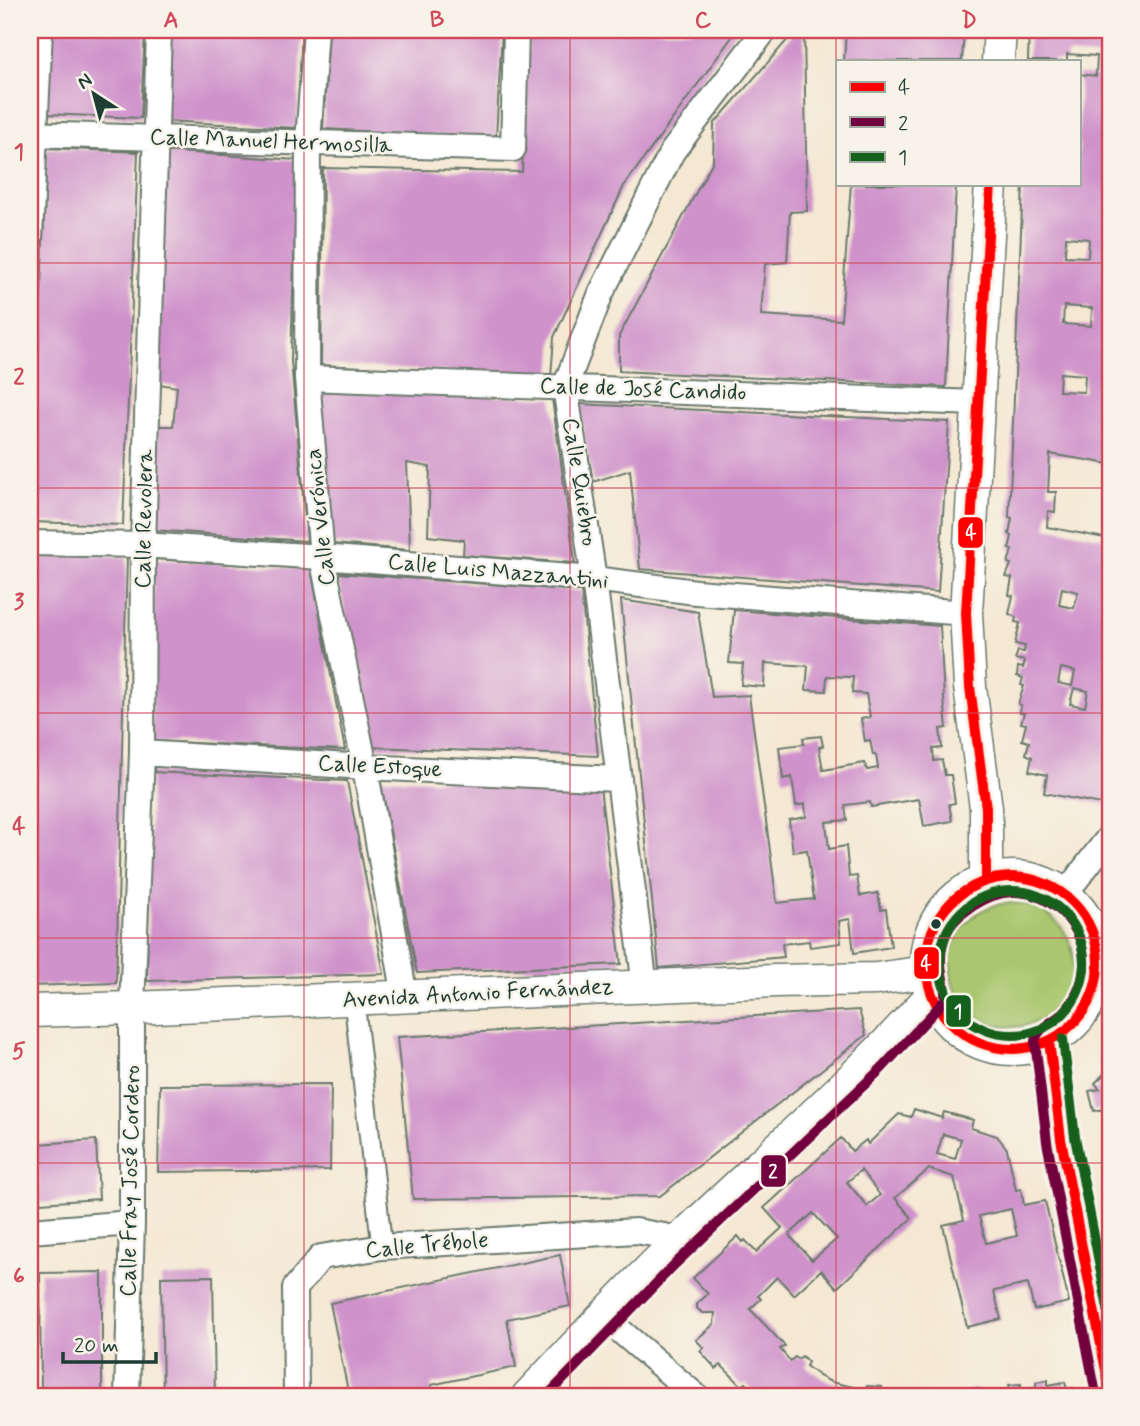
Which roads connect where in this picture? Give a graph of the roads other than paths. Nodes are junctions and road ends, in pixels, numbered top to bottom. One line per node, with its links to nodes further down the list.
1 (40, 30): 8 (street)
2 (159, 30): 9 (street, Calle Revolera)
3 (316, 30): 10 (street, Calle Verónica)
4 (516, 30): 10 (street, Calle Manuel Hermosilla)
5 (765, 30): 14 (street, Calle Quiebro)
6 (1000, 30): 7 (street)
7 (998, 60)
8 (32, 135): 9 (street, Calle Manuel Hermosilla); 12 (street)
9 (156, 138): 10 (street, Calle Manuel Hermosilla); 17 (street, Calle Revolera)
10 (308, 142): 13 (street, Calle Verónica)
11 (991, 186): 15 (street)
12 (30, 237)
13 (307, 378): 14 (street, Calle de José Candido); 18 (street, Calle Verónica)
14 (565, 387): 15 (street, Calle de José Candido); 19 (street, Calle Quiebro)
15 (978, 403): 20 (street)
16 (30, 543): 17 (street, Calle Luis Mazzantini)
17 (143, 545): 18 (street, Calle Luis Mazzantini); 21 (street, Calle Revolera)
18 (322, 557): 19 (street, Calle Luis Mazzantini); 22 (street, Calle Verónica)
19 (594, 579): 20 (street, Calle Luis Mazzantini); 23 (street, Calle Quiebro)
20 (966, 613): 25 (street)
21 (142, 753): 22 (street, Calle Estoque); 32 (street, Calle Revolera)
22 (365, 767): 23 (street, Calle Estoque); 30 (street, Calle Verónica)
23 (618, 779): 29 (street, Calle Quiebro)
24 (1110, 836): 26 (street)
25 (986, 880): 26 (street); 28 (street)
26 (1065, 894): 27 (street)
27 (1104, 967): 34 (street)
28 (929, 983): 29 (street, Avenida Antonio Fernández); 34 (street); 37 (street)
29 (645, 987): 30 (street, Avenida Antonio Fernández)
30 (405, 997): 31 (street, Avenida Antonio Fernández)
31 (354, 1000): 32 (street, Avenida Antonio Fernández); 38 (street)
32 (132, 1009): 33 (street, Avenida Antonio Fernández); 35 (street, Calle Fray José Cordero)
33 (30, 1011)
34 (1049, 1041): 40 (street)
35 (132, 1223): 36 (street); 41 (street, Calle Fray José Cordero)
36 (30, 1231)
37 (681, 1239): 38 (street, Calle Trébole); 39 (street)
38 (382, 1248): 42 (street, Calle Trébole)
39 (603, 1316): 43 (street); 44 (street)
40 (1110, 1391)
41 (127, 1396)
42 (296, 1396)
43 (528, 1396)
44 (696, 1396)

